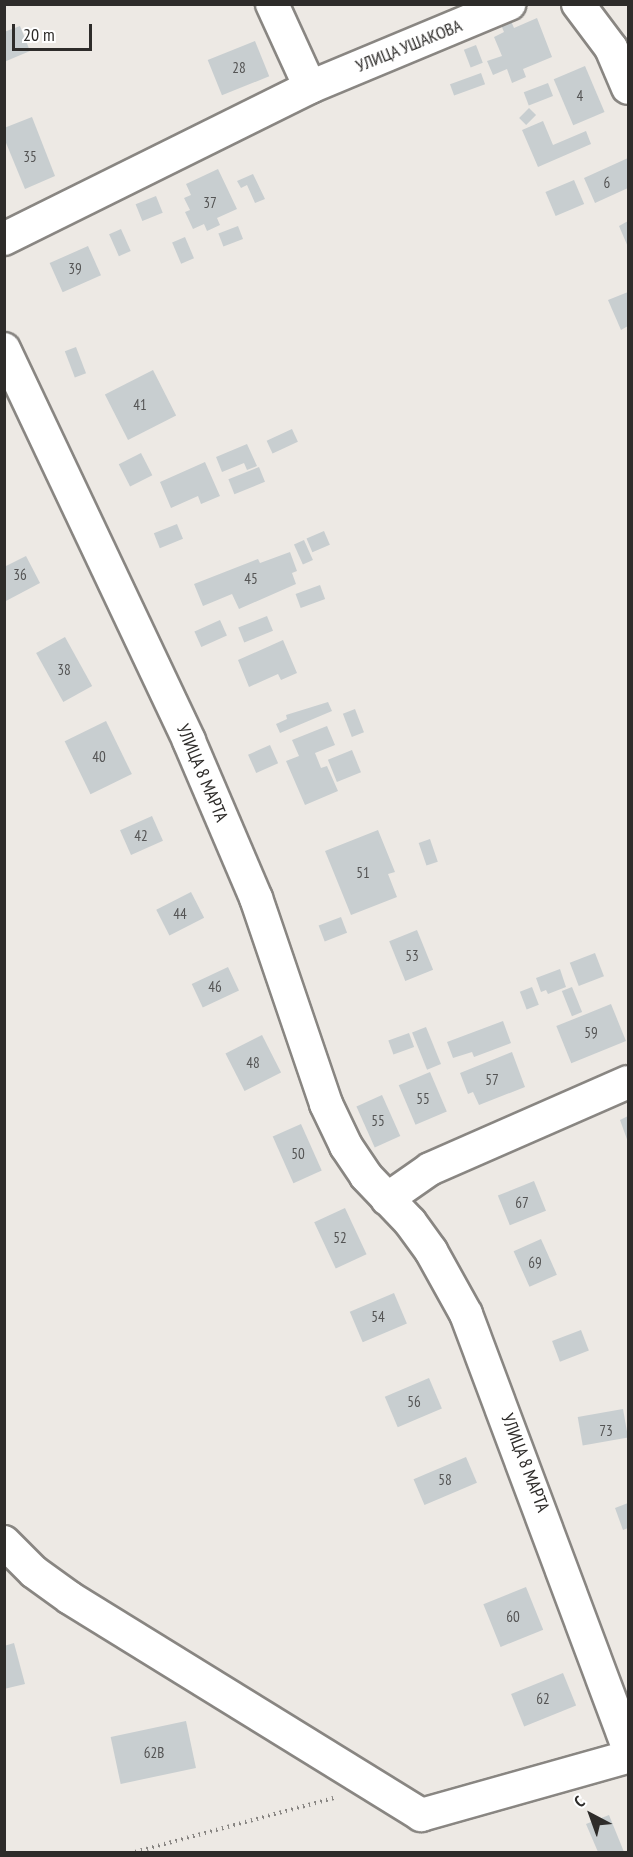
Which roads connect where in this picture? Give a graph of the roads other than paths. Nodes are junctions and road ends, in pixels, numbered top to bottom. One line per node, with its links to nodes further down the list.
1 (272, 4): 4 (street)
2 (509, 4): 4 (street, УЛИЦА УШАКОВА)
3 (578, 4): 5 (street)
4 (310, 87): 6 (street, УЛИЦА УШАКОВА)
5 (628, 88)
6 (4, 239)
7 (4, 349): 9 (street, УЛИЦА 8 МАРТА)
8 (628, 1082): 9 (street)
9 (387, 1199): 11 (street, УЛИЦА 8 МАРТА)
10 (4, 1542): 12 (street)
11 (628, 1747)
12 (628, 1757)

